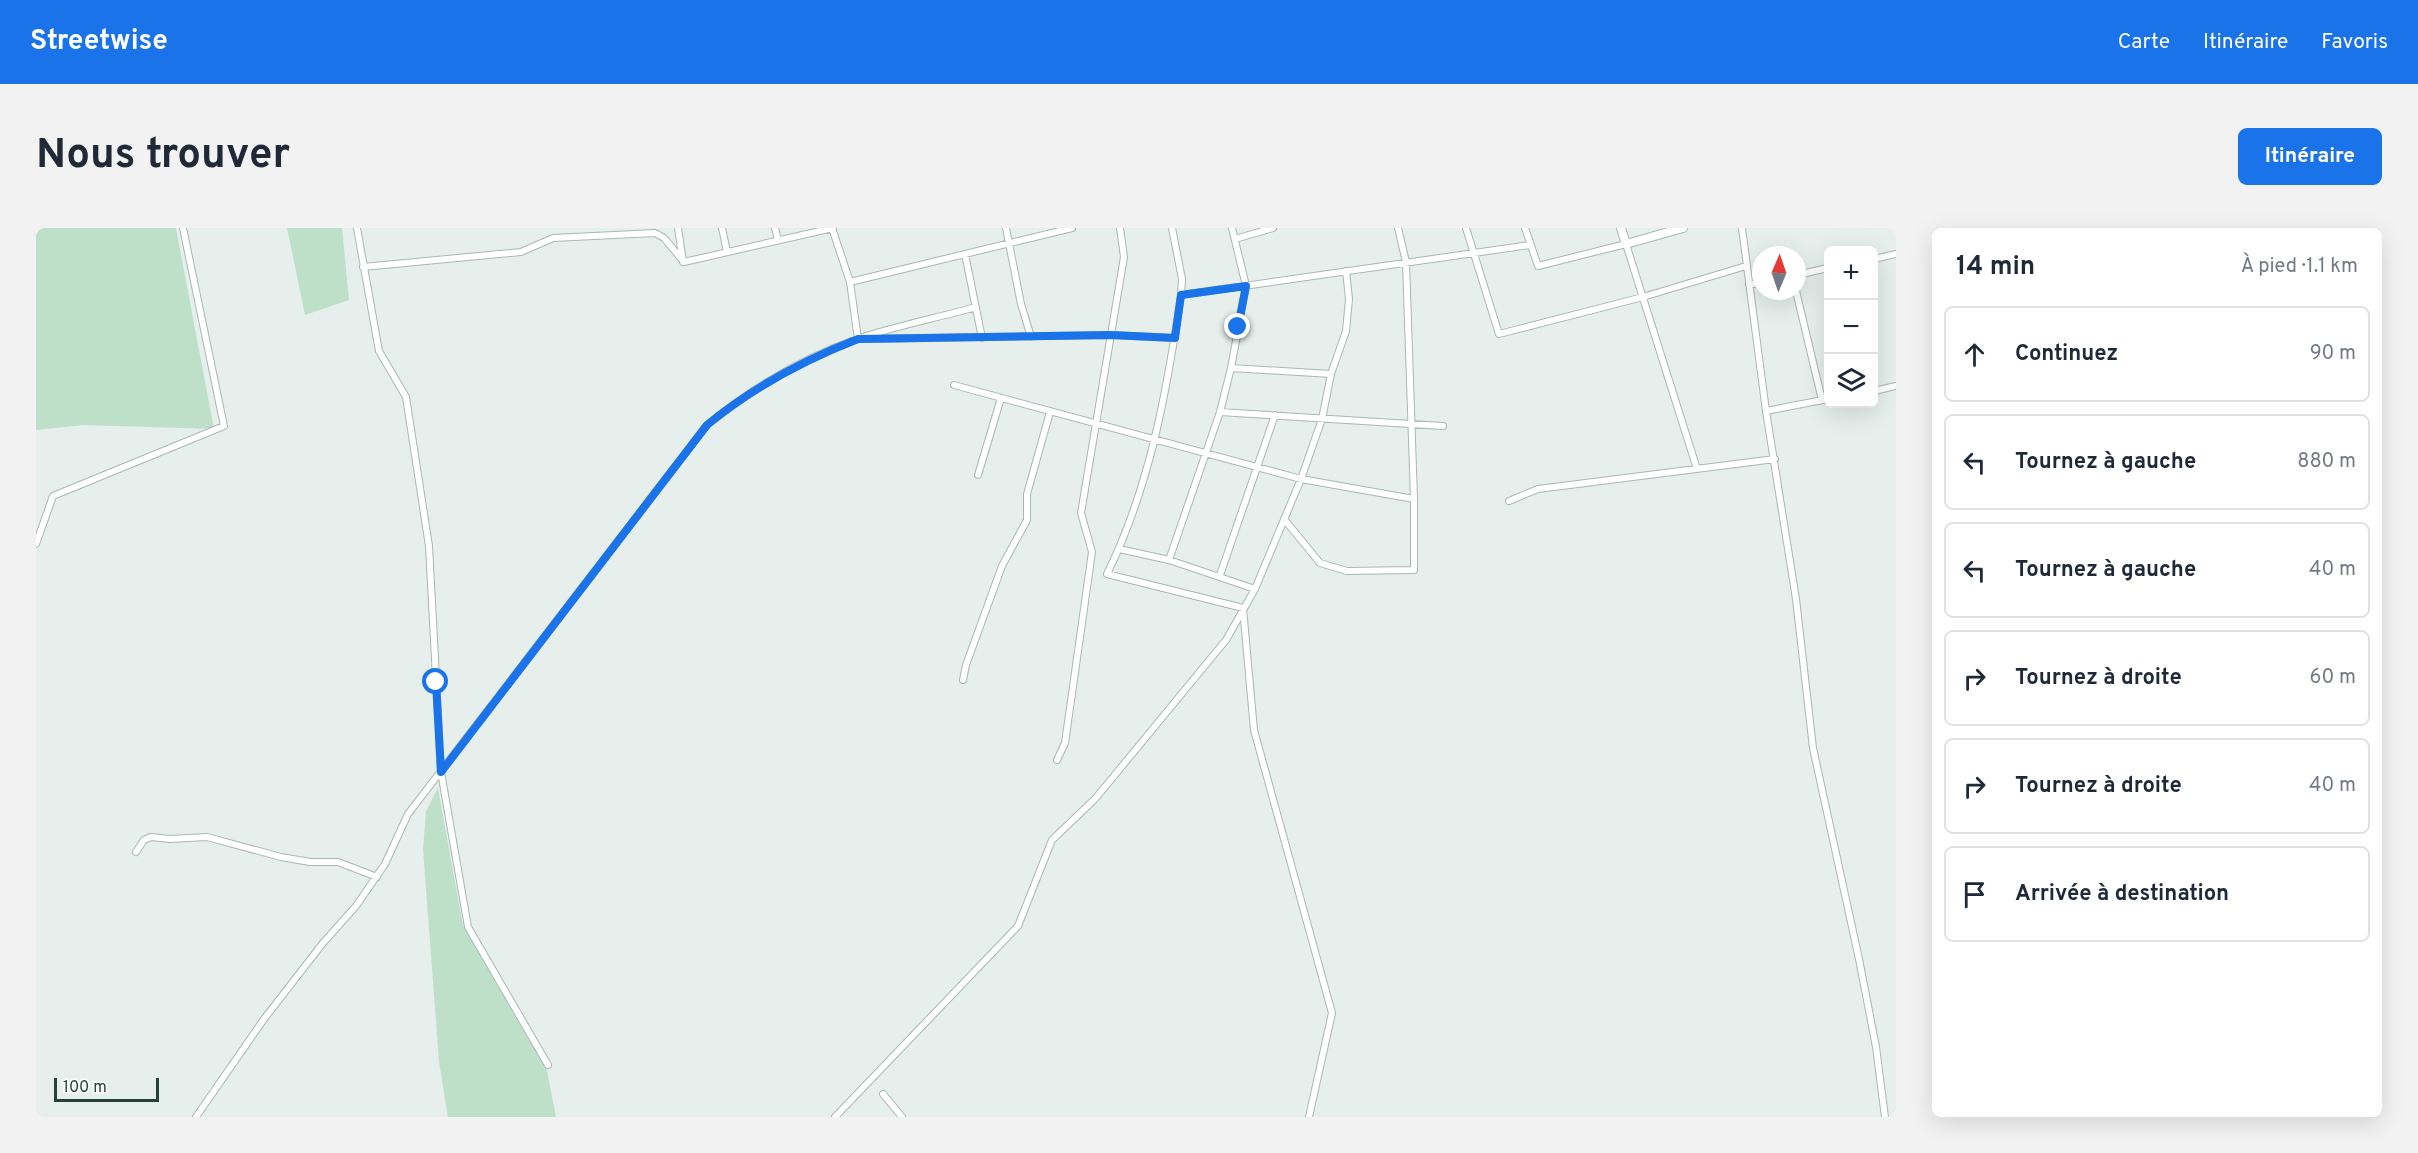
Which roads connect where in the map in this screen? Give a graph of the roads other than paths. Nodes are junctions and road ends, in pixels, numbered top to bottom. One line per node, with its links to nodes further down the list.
1 (183, 228): 76 (street)
2 (357, 228): 33 (street)
3 (678, 228): 30 (street)
4 (722, 228): 25 (street)
5 (775, 228): 21 (street)
6 (832, 228): 21 (street); 37 (street)
7 (1006, 228): 22 (street)
8 (1072, 228): 22 (street)
9 (1119, 228): 45 (street)
10 (1172, 228): 41 (street)
11 (1232, 228): 20 (street)
12 (1273, 228): 20 (street)
13 (1398, 228): 31 (street)
14 (1467, 228): 26 (street)
15 (1525, 228): 24 (street)
16 (1621, 228): 23 (street)
17 (1683, 228): 19 (street)
18 (1742, 228): 32 (street)
19 (1656, 232): 23 (street)
20 (1234, 239): 40 (street)
21 (778, 240): 25 (street)
22 (1009, 243): 27 (street); 46 (street)
23 (1626, 244): 24 (street); 42 (street)
24 (1530, 245): 26 (street)
25 (727, 252): 30 (street)
26 (1474, 252): 31 (street); 42 (street)
27 (965, 254): 37 (street); 44 (street)
28 (1896, 254): 29 (street)
29 (1878, 258)
30 (684, 262): 33 (street)
31 (1407, 262): 35 (street); 63 (street)
32 (1746, 266): 39 (street); 42 (street)
33 (363, 267): 84 (street)
34 (1824, 269): 36 (street)
35 (1346, 271): 40 (street); 51 (street)
36 (1806, 273)
37 (850, 282): 49 (street)
38 (1752, 284): 39 (street)
39 (1749, 285): 58 (street)
40 (1246, 286): 41 (street); 50 (street)
41 (1181, 295): 48 (street)
42 (1643, 297): 70 (street)
43 (1798, 300): 55 (street)
44 (976, 307): 47 (street); 49 (street)
45 (1111, 335): 46 (street); 48 (street); 64 (street)
46 (1031, 337): 47 (street)
47 (982, 338): 49 (street)
48 (1175, 338): 66 (street)
49 (858, 339): 84 (street)
50 (1231, 368): 51 (street); 60 (street)
51 (1331, 374): 62 (street)
52 (954, 386): 56 (street)
53 (1896, 386): 54 (street)
54 (1878, 390)
55 (1824, 396)
56 (1001, 398): 59 (street); 71 (street)
57 (1824, 400): 58 (street)
58 (1766, 411): 68 (street)
59 (1050, 412): 64 (street); 82 (street)
60 (1220, 412): 61 (street); 67 (street)
61 (1275, 415): 62 (street); 69 (street)
62 (1322, 419): 63 (street); 72 (street)
63 (1412, 423): 65 (street); 73 (street)
64 (1096, 424): 66 (street); 83 (street)
65 (1443, 426)
66 (1155, 442): 67 (street); 77 (street)
67 (1205, 453): 69 (street); 78 (street)
68 (1775, 459): 70 (street); 93 (street)
69 (1258, 468): 72 (street); 79 (street)
70 (1697, 469): 74 (street)
71 (978, 475)
72 (1301, 479): 73 (street); 75 (street)
73 (1414, 499): 75 (street)
74 (1509, 501)
75 (1284, 519): 80 (street)
76 (36, 544)
77 (1119, 549): 78 (street); 81 (street)
78 (1169, 560): 79 (street)
79 (1220, 575): 80 (street)
80 (1255, 589): 81 (street)
81 (1243, 608): 90 (street); 92 (street)
82 (963, 680)
83 (1057, 760)
84 (441, 772): 86 (street); 87 (street)
85 (136, 852): 86 (street)
86 (377, 877): 89 (street)
87 (548, 1065)
88 (883, 1094): 91 (street)
89 (196, 1117)
90 (835, 1117)
91 (902, 1117)
92 (1309, 1117)
93 (1885, 1117)

